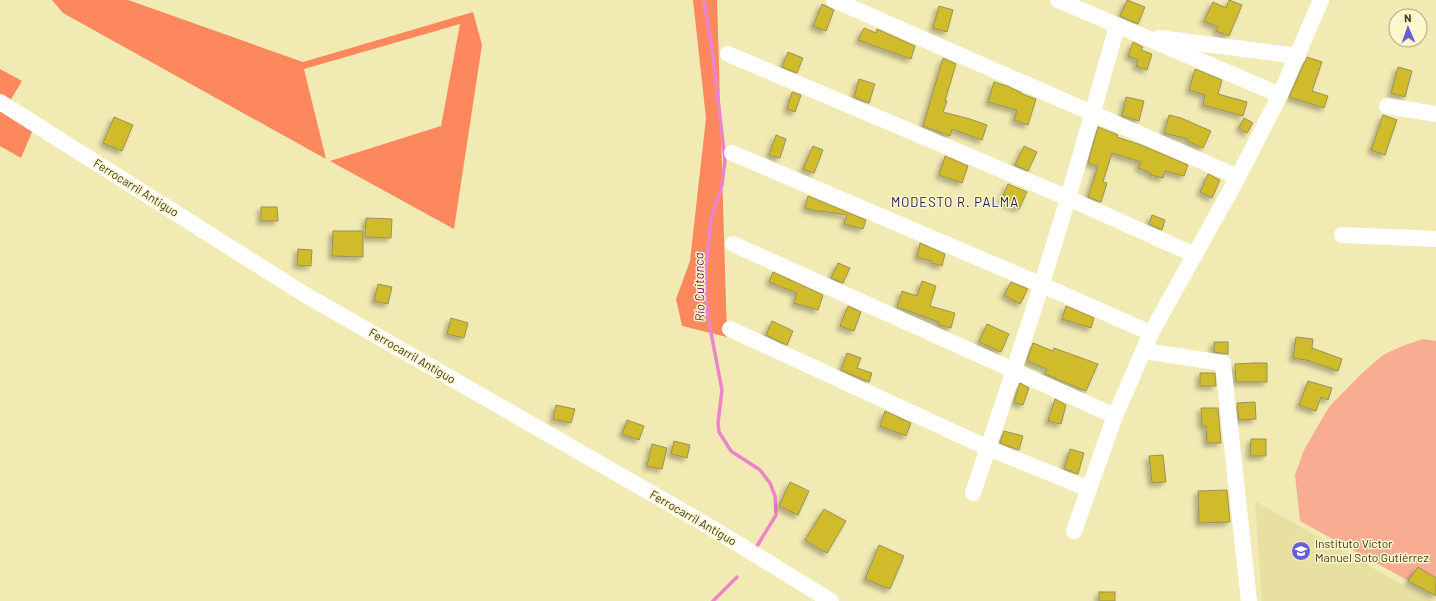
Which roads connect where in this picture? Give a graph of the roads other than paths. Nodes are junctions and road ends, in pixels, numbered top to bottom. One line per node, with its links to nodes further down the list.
1 (834, 0): 11 (street)
2 (1058, 0): 4 (street)
3 (1321, 0): 7 (street)
4 (1117, 26): 5 (street); 11 (street)
5 (1140, 36): 7 (street); 8 (street)
6 (728, 54): 15 (street)
7 (1298, 56): 8 (street)
8 (1280, 95): 14 (street)
9 (0, 102): 30 (street, Ferrocarril Antiguo)
10 (1387, 106): 12 (street)
11 (1092, 113): 14 (street); 15 (street)
12 (1436, 114)
13 (732, 153): 20 (street)
14 (1238, 177): 19 (street)
15 (1068, 198): 19 (street); 20 (street)
16 (1342, 235): 17 (street)
17 (1436, 239)
18 (733, 244): 24 (street)
19 (1195, 254): 22 (street)
20 (1042, 285): 22 (street); 24 (street)
21 (730, 329): 26 (street)
22 (1152, 333): 23 (street)
23 (1144, 351): 25 (street); 31 (street)
24 (1014, 371): 25 (street); 26 (street)
25 (1115, 416): 27 (street)
26 (988, 448): 27 (street); 28 (street)
27 (1089, 489): 29 (street)
28 (973, 493)
29 (1074, 531)
30 (831, 601)
31 (1249, 601)

